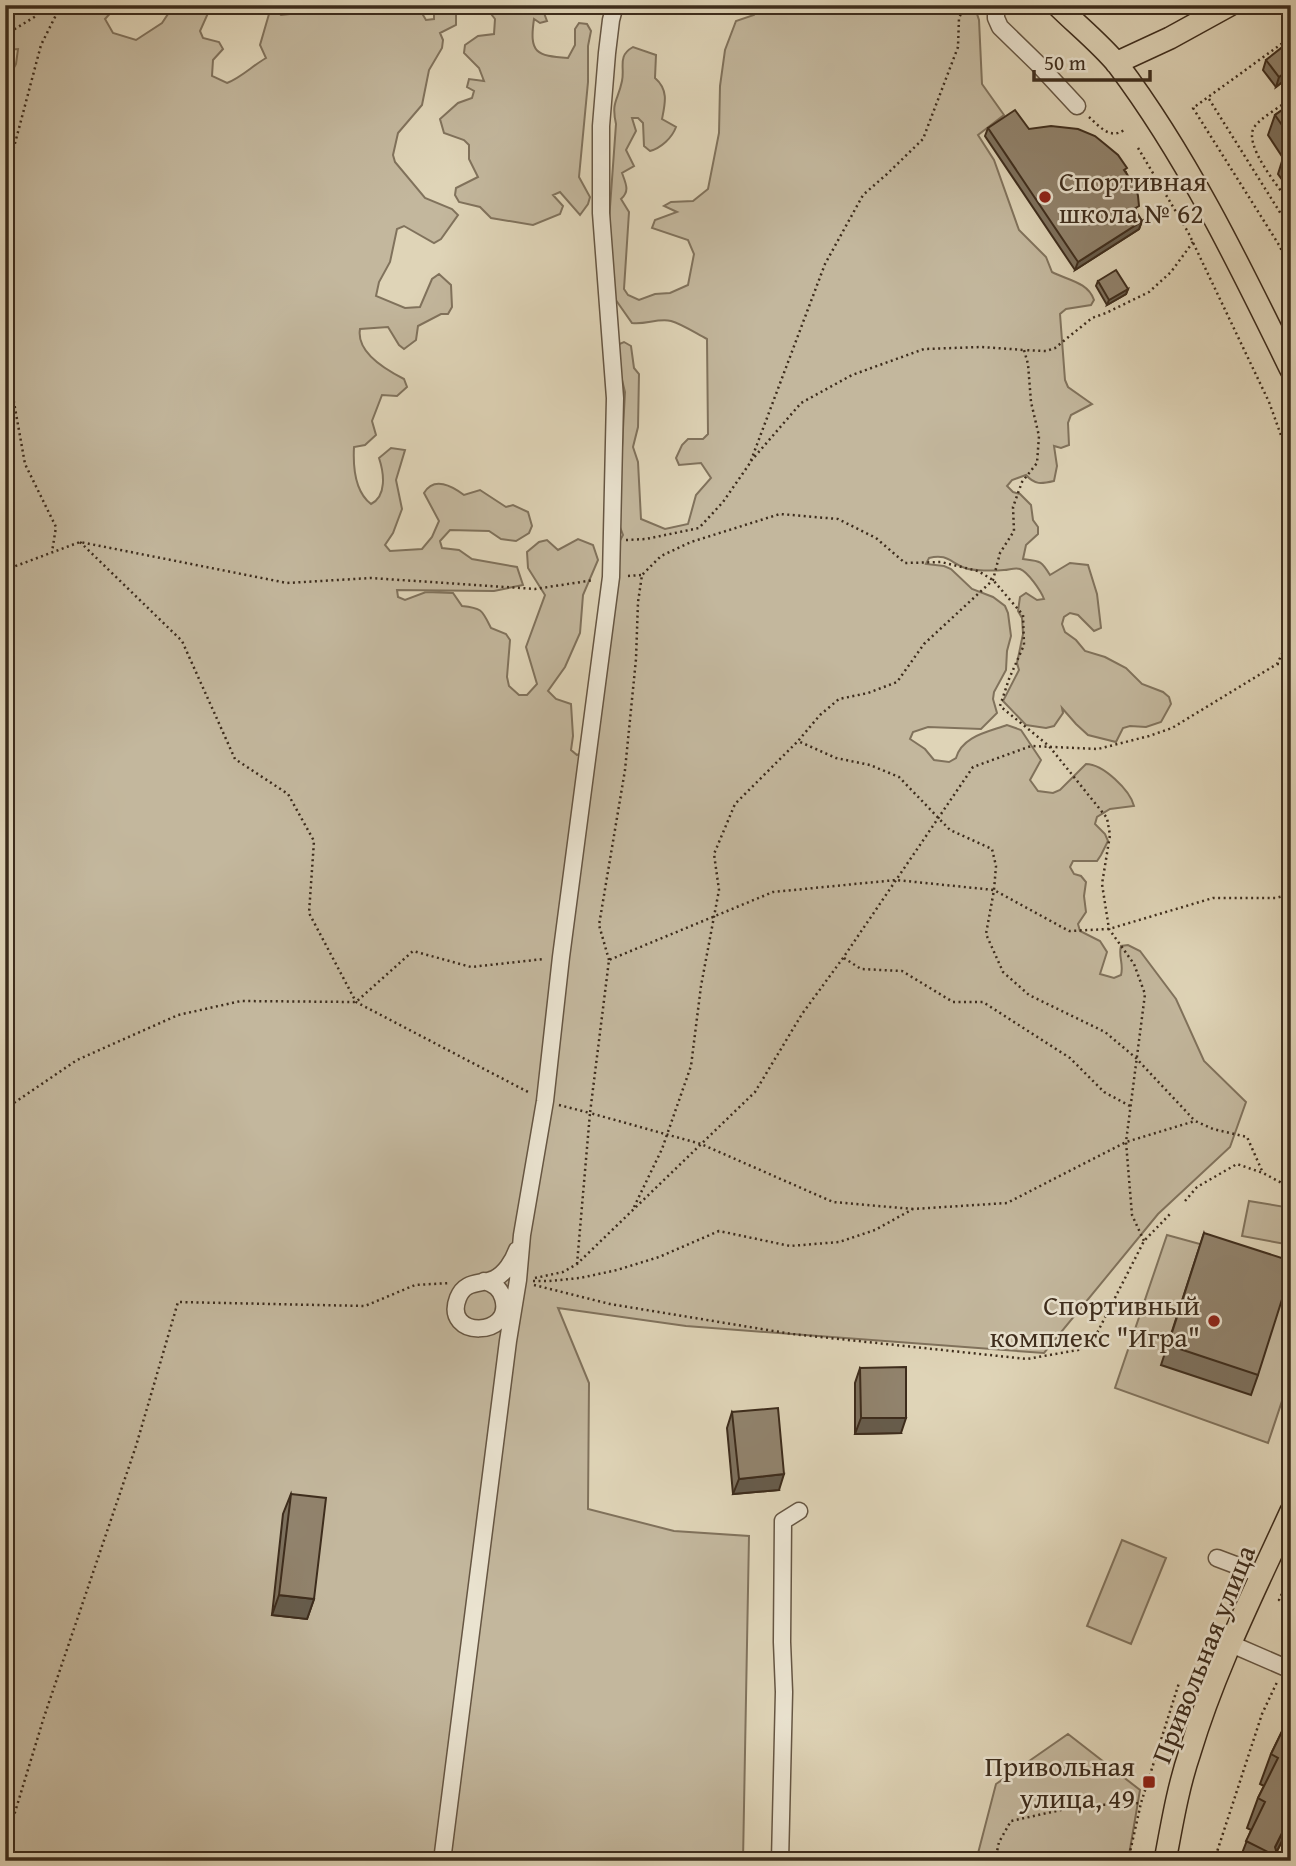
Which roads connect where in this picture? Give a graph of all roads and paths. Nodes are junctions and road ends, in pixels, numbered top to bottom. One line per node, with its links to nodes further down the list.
1 (42, 5): 8 (path)
2 (61, 5): 16 (path)
3 (615, 5): 26 (street)
4 (965, 5): 24 (path)
5 (996, 5): 13 (street)
6 (1057, 5): 10 (main road)
7 (1230, 5): 10 (main road)
8 (5, 35)
9 (1291, 37): 11 (path)
10 (1116, 62): 23 (main road)
11 (1208, 98): 18 (path); 20 (path)
12 (1291, 99): 17 (path)
13 (1077, 106): 14 (path)
14 (1124, 130)
15 (1138, 148): 19 (path)
16 (5, 181)
17 (1291, 204)
18 (1291, 229)
19 (1193, 242): 21 (path); 25 (path)
20 (1291, 269)
21 (1024, 350): 24 (path); 32 (path)
22 (5, 352): 28 (path)
23 (1291, 370)
24 (750, 463): 26 (path)
25 (1291, 463)
26 (612, 540): 31 (street)
27 (80, 542): 28 (path); 31 (path); 47 (path)
28 (52, 552): 29 (path)
29 (5, 570)
30 (642, 575): 31 (path); 32 (path); 46 (path)
31 (611, 577): 44 (street)
32 (993, 580): 36 (path); 37 (path)
33 (1291, 636): 34 (path)
34 (1276, 664): 35 (path); 37 (path)
35 (1291, 664)
36 (798, 741): 38 (path); 42 (path)
37 (1049, 746): 38 (path); 43 (path)
38 (939, 816): 39 (path); 40 (path)
39 (897, 880): 40 (path); 42 (path); 45 (path)
40 (994, 890): 43 (path); 48 (path)
41 (1291, 894): 43 (path)
42 (714, 917): 46 (path); 54 (path)
43 (1109, 929): 48 (path)
44 (561, 957): 47 (path); 49 (street)
45 (843, 958): 50 (path); 56 (path)
46 (608, 960): 52 (path)
47 (356, 1002): 49 (path); 51 (path)
48 (1136, 1058): 50 (path); 53 (path)
49 (545, 1101): 52 (path); 63 (street)
50 (1130, 1106): 55 (path)
51 (5, 1109)
52 (590, 1114): 54 (path); 65 (path)
53 (1195, 1121): 55 (path); 57 (path)
54 (667, 1135): 56 (path); 61 (path)
55 (1126, 1142): 60 (path); 64 (path)
56 (701, 1144): 60 (path); 61 (path)
57 (1262, 1173): 58 (path); 59 (path)
58 (1291, 1188)
59 (1185, 1201)
60 (913, 1209): 66 (path)
61 (632, 1210): 65 (path)
62 (1170, 1214): 64 (path)
63 (522, 1235): 66 (street); 67 (street)
64 (1144, 1241): 66 (path)
65 (577, 1264): 66 (path)
66 (517, 1280): 70 (street)
67 (484, 1281): 69 (street); 69 (street)
68 (455, 1282): 81 (path)
69 (482, 1329): 70 (street)
70 (508, 1341): 82 (street)
71 (799, 1511): 83 (street)
72 (1291, 1511): 75 (main road, Привольная улица)
73 (1217, 1558): 75 (street)
74 (1291, 1574): 76 (path)
75 (1262, 1575): 77 (main road, Привольная улица)
76 (1291, 1607)
77 (1231, 1644): 78 (street); 86 (main road, Привольная улица)
78 (1287, 1670): 87 (path)
79 (1179, 1683): 80 (path)
80 (1141, 1803): 84 (path); 85 (path)
81 (5, 1845)
82 (442, 1861)
83 (780, 1861)
84 (995, 1861)
85 (1128, 1861)
86 (1165, 1861)
87 (1214, 1861)

